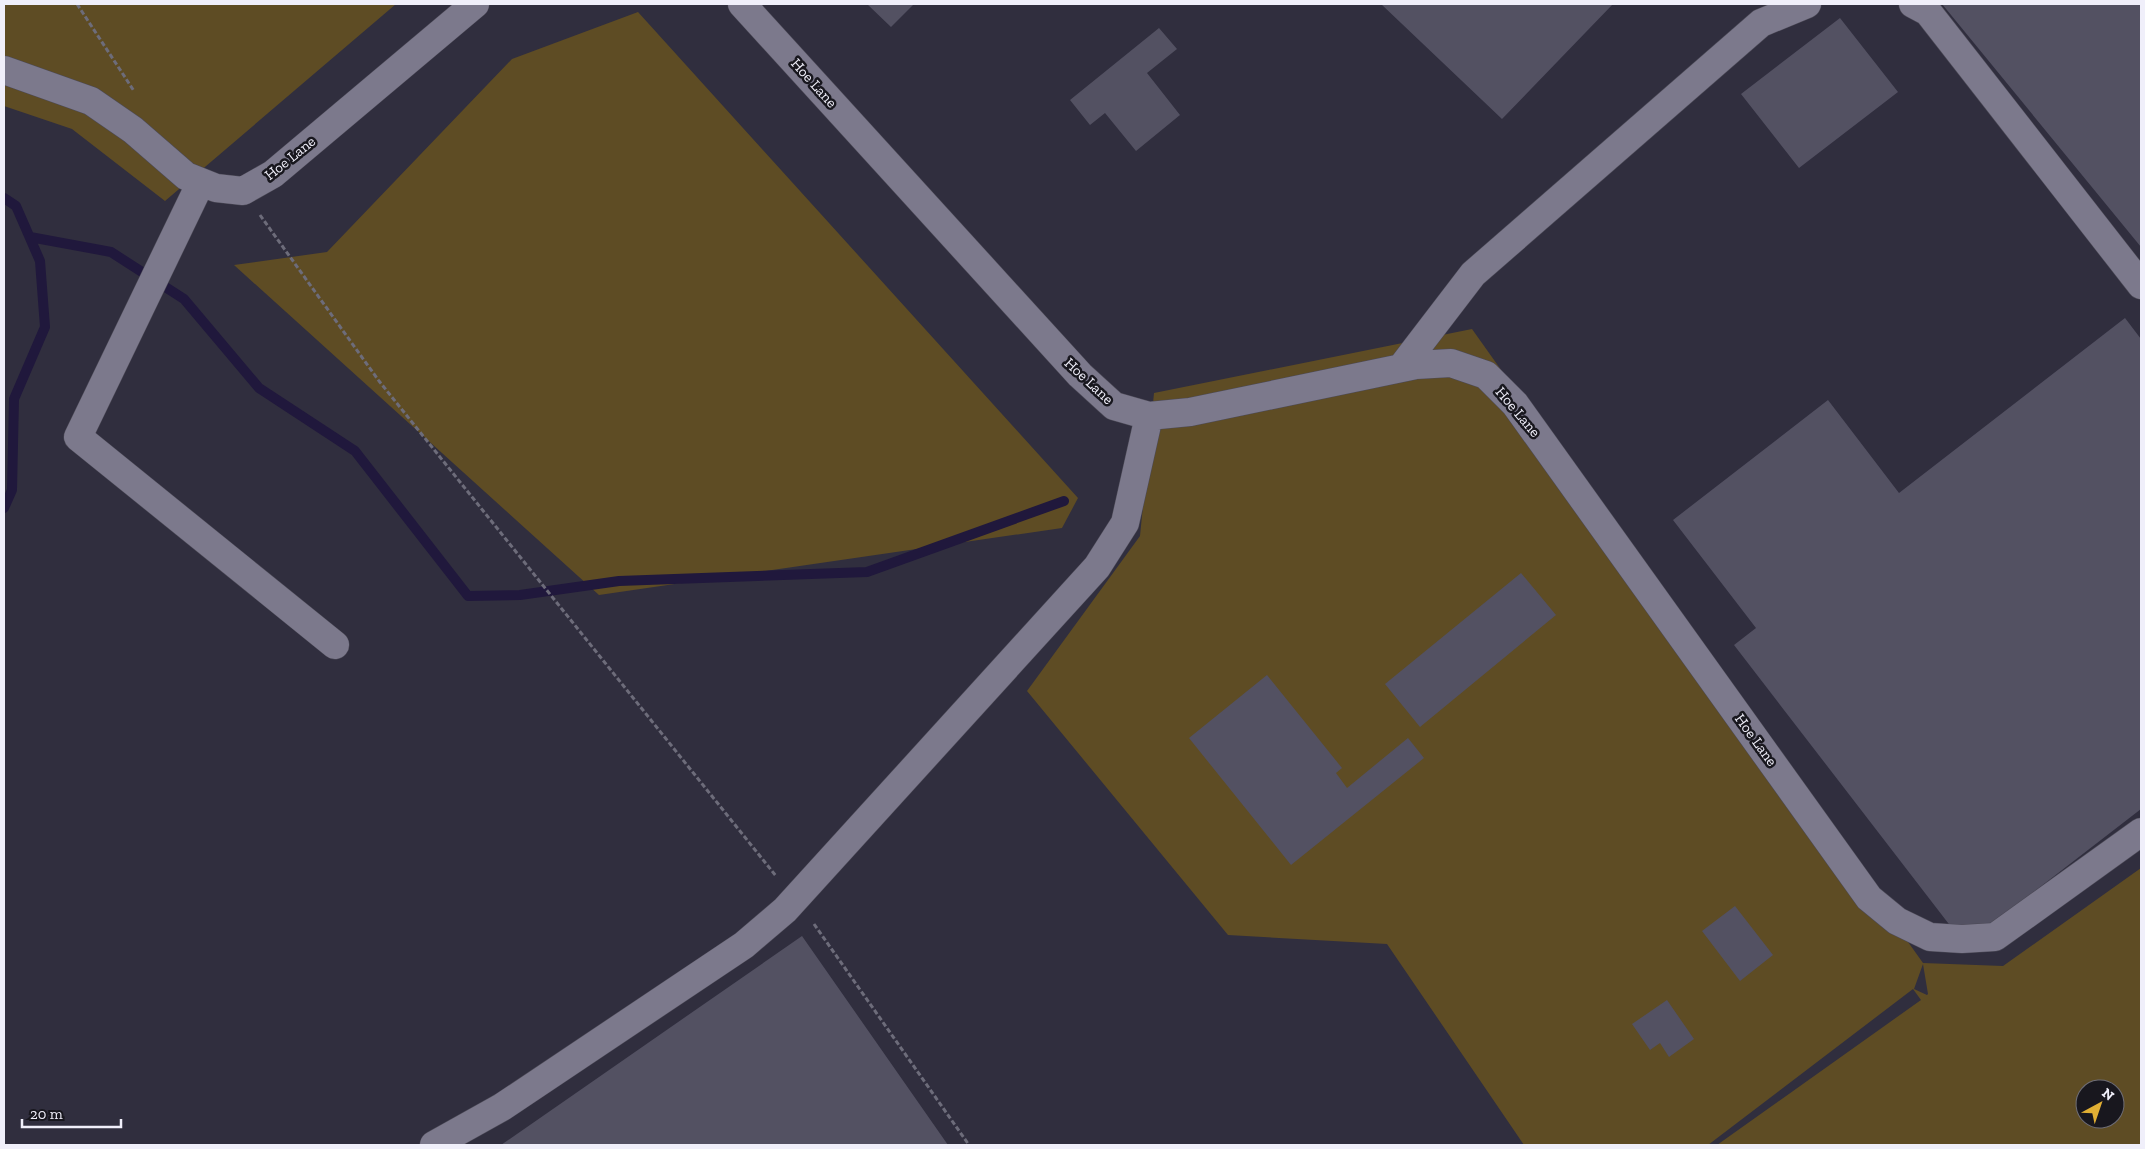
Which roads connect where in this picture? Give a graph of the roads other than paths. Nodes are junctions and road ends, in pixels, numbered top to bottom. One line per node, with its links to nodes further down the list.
1 (475, 4): 6 (street, Hoe Lane)
2 (742, 4): 9 (street, Hoe Lane)
3 (1807, 4): 8 (street)
4 (1913, 4): 7 (street)
5 (4, 70): 6 (street)
6 (201, 182): 10 (street)
7 (2141, 285)
8 (1401, 368): 9 (street, Hoe Lane); 11 (street, Hoe Lane)
9 (1149, 416): 12 (street)
10 (335, 645)
11 (2141, 832)
12 (434, 1145)

